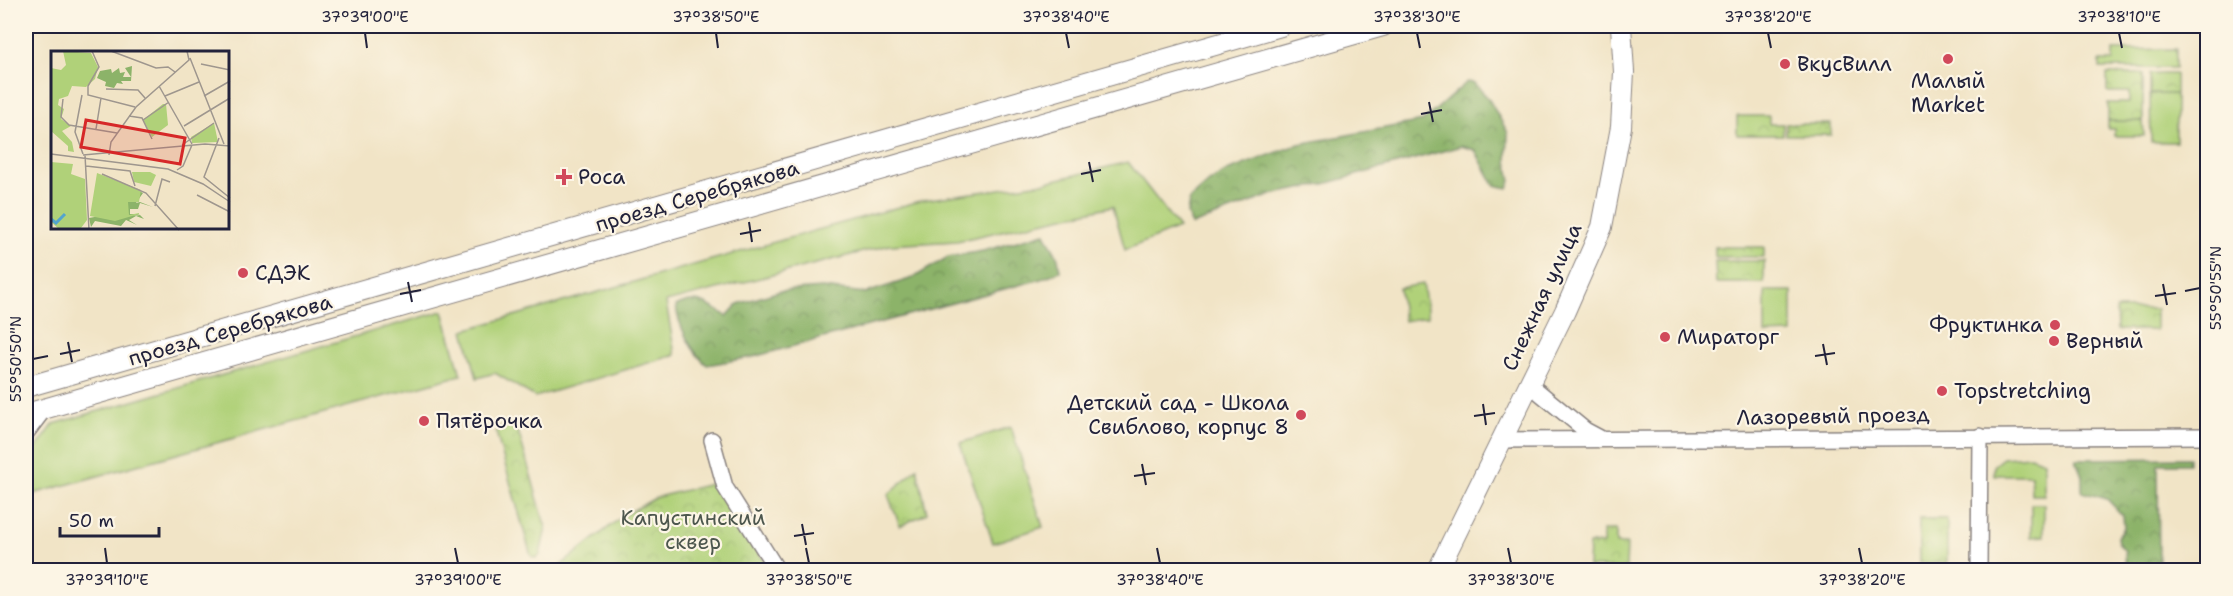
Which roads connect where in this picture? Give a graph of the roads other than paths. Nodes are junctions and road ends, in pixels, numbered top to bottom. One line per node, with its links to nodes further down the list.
1 (1281, 26): 5 (main road, проезд Серебрякова)
2 (1383, 26): 6 (main road, проезд Серебрякова)
3 (1621, 26): 4 (main road, Снежная улица)
4 (1529, 384): 11 (street); 12 (main road, Снежная улица)
5 (26, 387)
6 (45, 408): 7 (main road, проезд Серебрякова); 8 (street)
7 (26, 414)
8 (26, 433)
9 (2208, 435): 10 (street, Лазоревый проезд)
10 (1980, 436): 11 (street, Лазоревый проезд); 16 (street)
11 (1603, 439): 12 (street, Лазоревый проезд)
12 (1502, 440): 15 (main road, Снежная улица)
13 (712, 441): 14 (street)
14 (777, 570)
15 (1438, 570)
16 (1979, 570)

